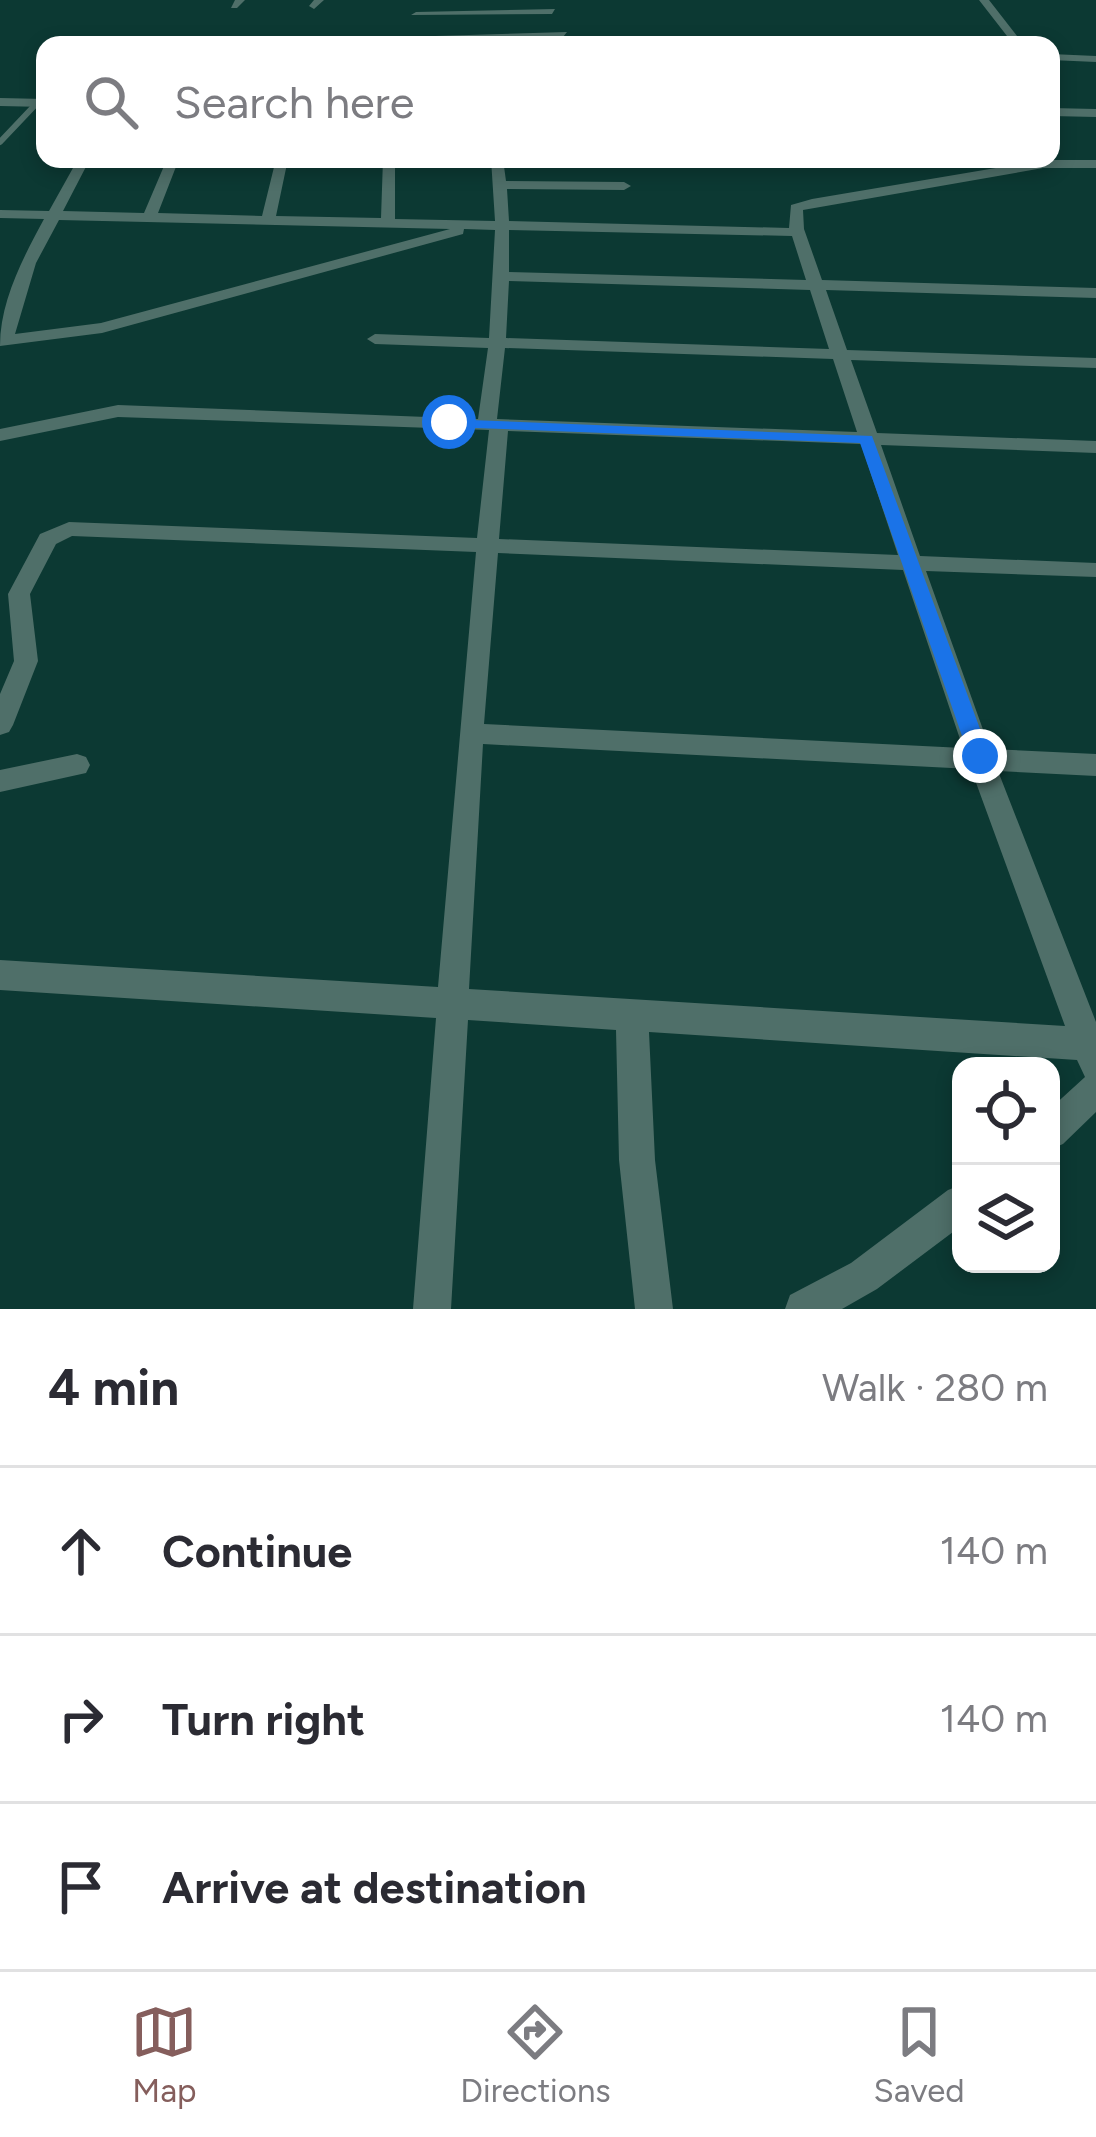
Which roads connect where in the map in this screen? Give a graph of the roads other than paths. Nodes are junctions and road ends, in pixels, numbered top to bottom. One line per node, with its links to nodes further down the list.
1 (415, 0): 4 (street)
2 (985, 0): 7 (street)
3 (551, 5): 4 (street); 6 (street)
4 (416, 15): 5 (street)
5 (406, 36)
6 (563, 36)
7 (1012, 36)
8 (1060, 57): 9 (street)
9 (1096, 58)
10 (36, 99): 12 (street)
11 (36, 101): 15 (lane)
12 (0, 102)
13 (1060, 112): 14 (street)
14 (1096, 113)
15 (0, 142)
16 (1060, 164): 17 (street)
17 (1096, 164)
18 (80, 168): 27 (street)
19 (169, 168): 28 (street)
20 (280, 168): 29 (street)
21 (389, 168): 30 (street)
22 (498, 168): 24 (street)
23 (1019, 168): 32 (street)
24 (500, 185): 25 (street); 31 (street)
25 (624, 186)
26 (0, 214): 27 (street)
27 (56, 215): 28 (street); 36 (street)
28 (148, 217): 29 (street)
29 (268, 219): 30 (street)
30 (388, 221): 31 (street)
31 (497, 224): 32 (street); 33 (street); 38 (street)
32 (797, 230): 34 (street)
33 (503, 276): 34 (street); 39 (street)
34 (814, 284): 35 (street); 40 (street)
35 (1096, 293)
36 (5, 316): 38 (street)
37 (375, 339): 39 (street)
38 (2, 341)
39 (498, 344): 40 (street); 42 (street)
40 (837, 356): 41 (street); 44 (street)
41 (1096, 363)
42 (493, 424): 43 (street); 44 (street); 46 (street)
43 (0, 435)
44 (866, 439): 45 (street); 47 (street)
45 (1096, 447)
46 (485, 546): 47 (street); 49 (street); 50 (street)
47 (911, 562): 48 (street); 51 (street)
48 (1096, 570)
49 (0, 725)
50 (472, 733): 51 (street); 56 (street)
51 (980, 756): 53 (street); 58 (street)
52 (77, 764): 54 (street)
53 (1096, 765)
54 (0, 781)
55 (0, 975): 56 (street)
56 (450, 1005): 57 (street); 62 (street)
57 (632, 1016): 58 (street); 63 (street)
58 (1092, 1054)
59 (1096, 1089): 60 (street)
60 (1060, 1123)
61 (952, 1210): 64 (street)
62 (431, 1309)
63 (654, 1309)
64 (804, 1309)

